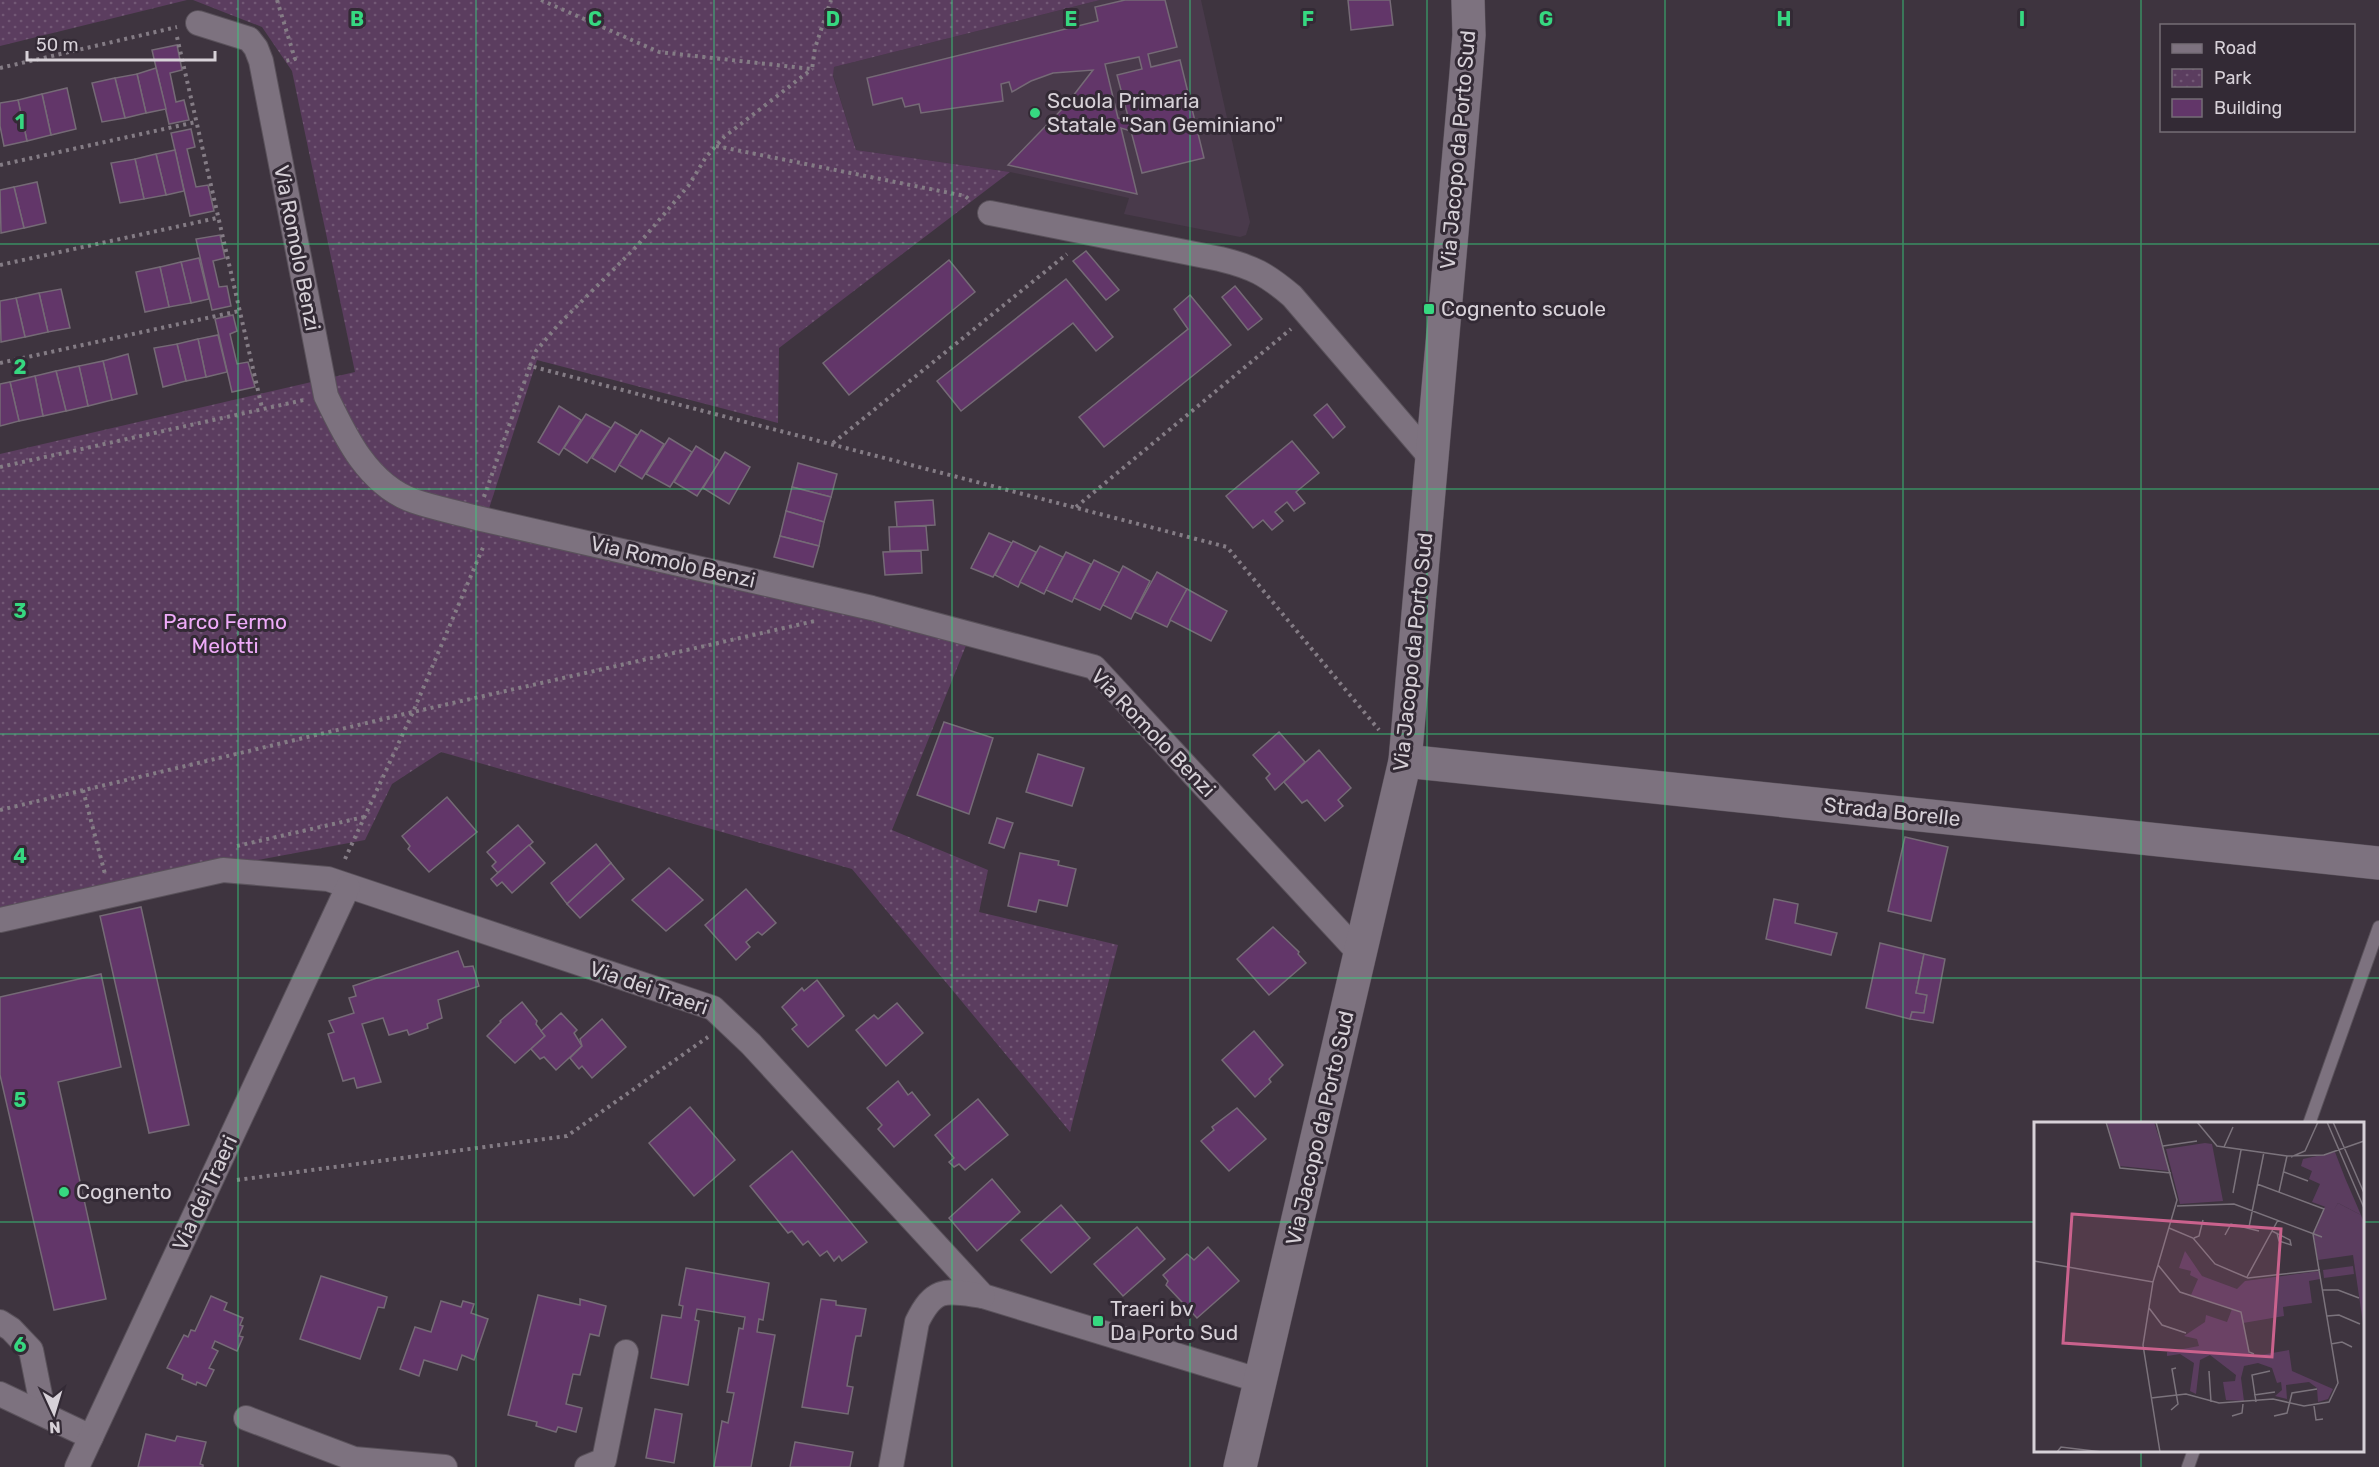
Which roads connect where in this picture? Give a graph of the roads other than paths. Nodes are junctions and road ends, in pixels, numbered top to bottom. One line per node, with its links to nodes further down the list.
1 (1468, 0): 4 (street, Via Jacopo da Porto Sud)
2 (187, 26): 10 (street, Via Romolo Benzi)
3 (990, 213): 4 (street)
4 (1431, 458): 5 (street, Via Jacopo da Porto Sud)
5 (1405, 761): 6 (street, Strada Borelle); 10 (street, Via Jacopo da Porto Sud)
6 (2379, 863)
7 (341, 884): 8 (street, Via dei Traeri); 12 (street, Via dei Traeri); 19 (street, Via dei Traeri)
8 (0, 920)
9 (2379, 927): 11 (lane)
10 (1361, 955): 15 (street, Via Jacopo da Porto Sud)
11 (2310, 1122)
12 (983, 1296): 15 (street); 25 (street)
13 (0, 1323): 17 (street)
14 (626, 1352): 24 (street)
15 (1261, 1381): 26 (street, Via Jacopo da Porto Sud)
16 (0, 1394): 17 (street)
17 (34, 1408): 19 (street)
18 (246, 1418): 21 (street)
19 (91, 1437): 22 (street, Via dei Traeri)
20 (2193, 1452): 27 (lane)
21 (365, 1464): 23 (street)
22 (77, 1467)
23 (445, 1467)
24 (587, 1467)
25 (891, 1467)
26 (1240, 1467)
27 (2188, 1467)

